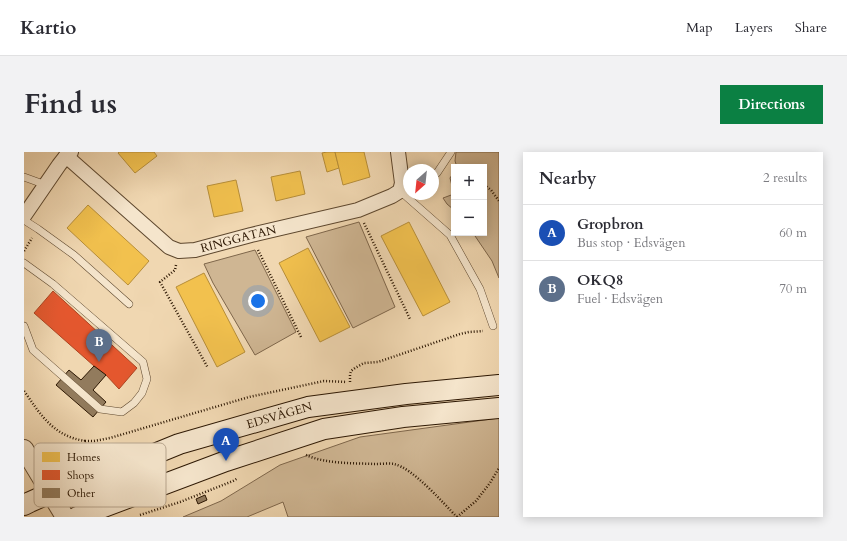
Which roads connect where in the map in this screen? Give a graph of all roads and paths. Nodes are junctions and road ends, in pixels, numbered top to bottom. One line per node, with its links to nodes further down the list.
1 (398, 152): 8 (street)
2 (451, 152): 4 (lane)
3 (69, 154): 6 (street); 14 (street)
4 (439, 170)
5 (24, 177): 6 (lane)
6 (46, 185): 11 (street)
7 (487, 187): 9 (path)
8 (400, 191): 10 (street, RINGGATAN); 19 (lane)
9 (499, 201)
10 (358, 210): 13 (street, RINGGATAN); 17 (path)
11 (24, 216)
12 (24, 220): 16 (lane)
13 (251, 235): 14 (street, RINGGATAN); 20 (path)
14 (179, 251): 21 (path)
15 (24, 263): 18 (lane)
16 (129, 304)
17 (410, 320)
18 (24, 326)
19 (490, 329): 22 (path)
20 (301, 337)
21 (208, 368)
22 (350, 382)
23 (495, 386): 28 (main road, EDSVÄGEN)
24 (24, 391): 26 (path)
25 (496, 408): 33 (main road, EDSVÄGEN)
26 (84, 442)
27 (24, 449): 30 (street)
28 (166, 449)
29 (304, 454): 43 (path)
30 (34, 466)
31 (499, 468): 43 (path)
32 (239, 478): 39 (path)
33 (166, 484)
34 (34, 500): 35 (main road, EDSVÄGEN)
35 (24, 505)
36 (59, 507): 40 (street)
37 (104, 507): 41 (main road, EDSVÄGEN)
38 (165, 507): 42 (path)
39 (166, 507)
40 (65, 517)
41 (77, 517)
42 (134, 517)
43 (457, 517)

